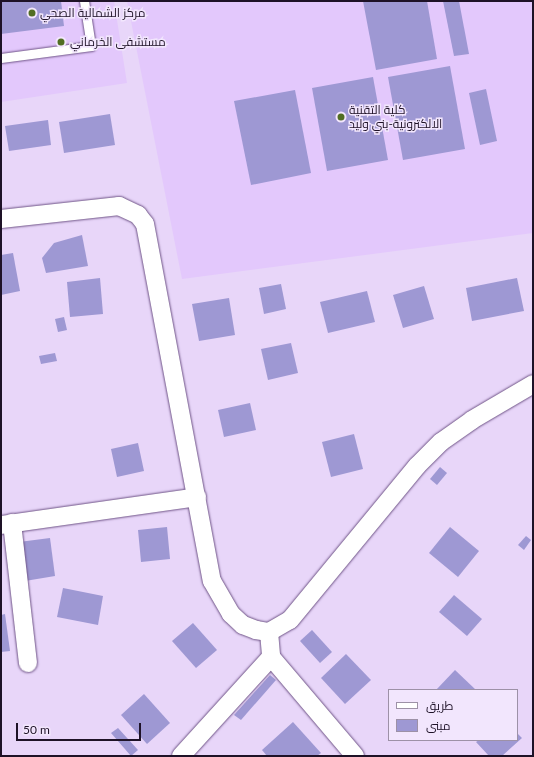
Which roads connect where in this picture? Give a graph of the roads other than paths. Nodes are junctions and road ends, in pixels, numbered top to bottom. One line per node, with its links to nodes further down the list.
1 (84, 1): 2 (lane)
2 (1, 58)
3 (1, 219): 5 (street)
4 (533, 384): 7 (street)
5 (196, 497): 6 (street); 7 (street)
6 (7, 524): 9 (street)
7 (269, 632): 8 (street)
8 (271, 657): 10 (street); 11 (street)
9 (28, 663)
10 (181, 756)
11 (355, 756)

